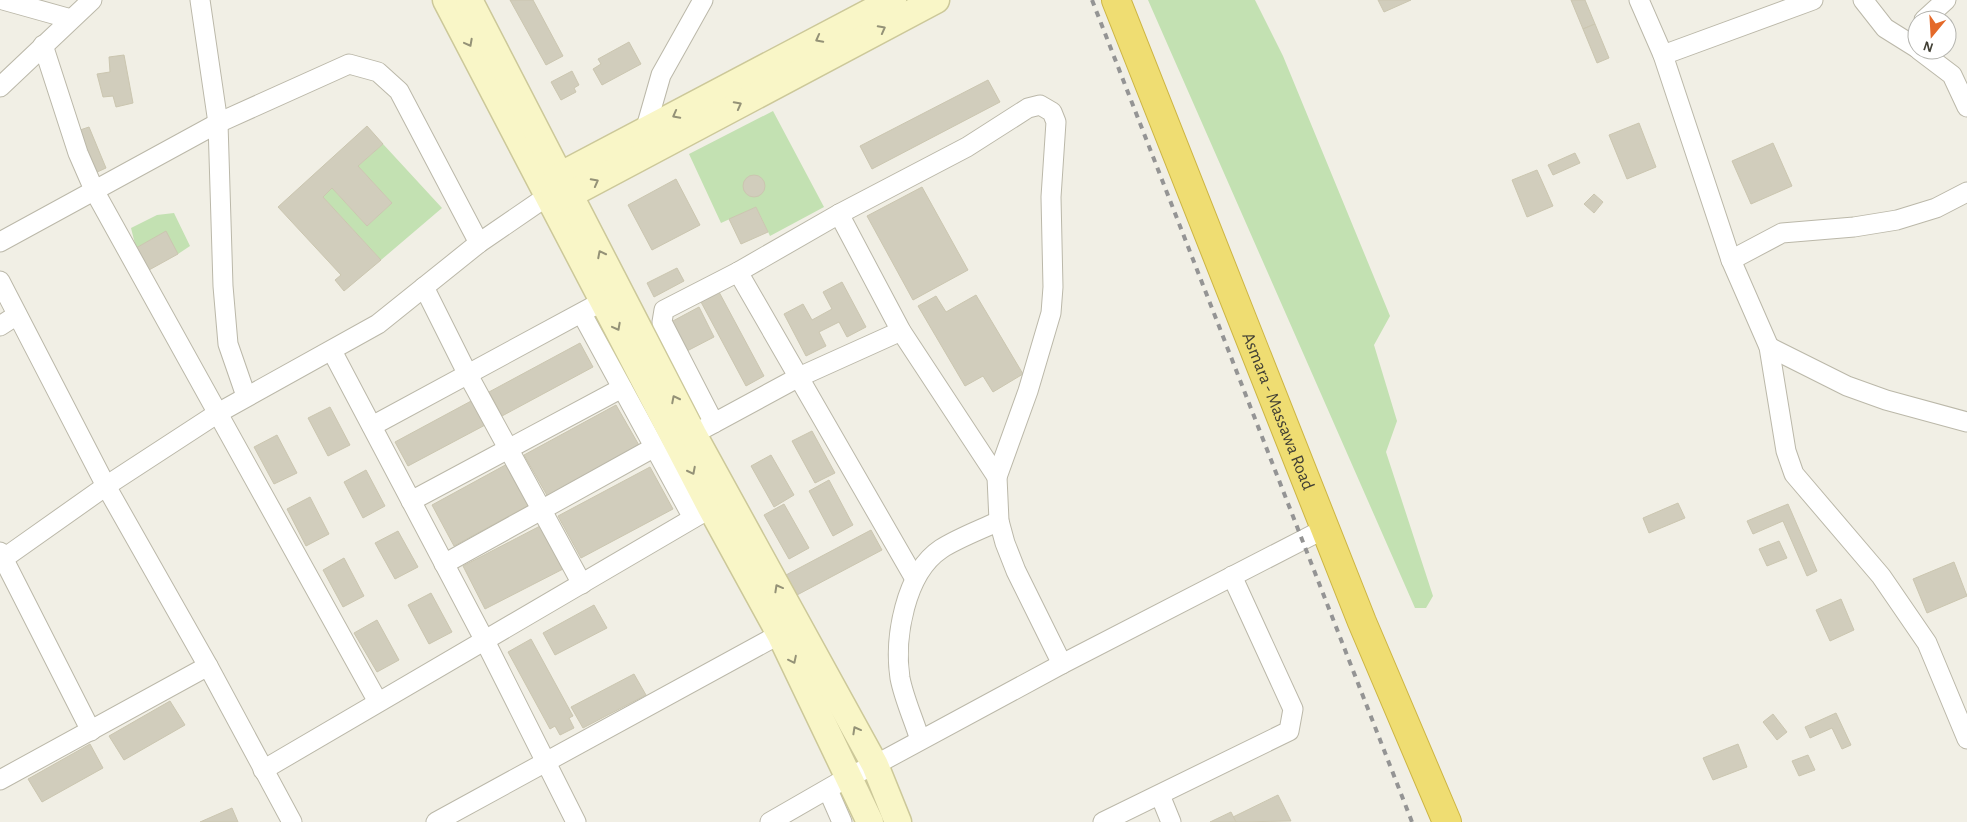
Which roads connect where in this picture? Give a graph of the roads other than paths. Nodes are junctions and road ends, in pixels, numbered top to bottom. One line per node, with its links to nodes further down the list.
1 (4, 0): 15 (street)
2 (92, 0): 15 (street)
3 (200, 0): 22 (street)
4 (446, 0): 24 (main road, one-way to 24)
5 (469, 0): 24 (main road)
6 (703, 0): 23 (street)
7 (893, 0): 23 (main road, one-way to 23)
8 (936, 0): 24 (main road, one-way to 8)
9 (1116, 0): 56 (highway, Asmara - Massawa Road)
10 (1639, 0): 18 (street)
11 (1813, 0): 18 (street)
12 (1862, 0): 16 (street)
13 (1946, 0): 14 (street)
14 (1935, 10)
15 (71, 19): 17 (street)
16 (1907, 38)
17 (43, 45): 20 (street); 25 (street)
18 (1663, 55): 30 (street)
19 (1935, 60): 21 (street)
20 (0, 87)
21 (1967, 107)
22 (218, 123): 25 (street); 29 (street); 43 (street)
23 (645, 131): 24 (main road)
24 (560, 188): 29 (street); 34 (main road); 47 (main road, one-way to 24)
25 (95, 192): 28 (street); 44 (street)
26 (1967, 192): 30 (street)
27 (839, 214): 31 (street); 37 (street); 50 (street)
28 (0, 242)
29 (479, 243): 33 (street)
30 (1732, 260): 38 (street)
31 (738, 272): 41 (street); 47 (street)
32 (0, 281): 35 (street)
33 (424, 287): 39 (street); 40 (street)
34 (593, 308): 40 (street); 42 (street); 53 (main road, one-way to 53)
35 (17, 315): 36 (street); 51 (street)
36 (0, 326)
37 (901, 331): 41 (street); 50 (street)
38 (1770, 346): 45 (street); 68 (street)
39 (332, 351): 43 (street); 46 (street)
40 (467, 373): 46 (street); 48 (street)
41 (799, 377): 47 (street); 60 (street)
42 (622, 388): 48 (street); 49 (street)
43 (246, 396): 44 (street)
44 (218, 413): 51 (street); 66 (street)
45 (1967, 422)
46 (372, 426): 52 (street)
47 (704, 428): 53 (main road)
48 (508, 447): 52 (street); 54 (street)
49 (654, 448): 53 (street); 54 (street)
50 (997, 477): 55 (street)
51 (106, 486): 57 (street); 65 (street)
52 (411, 501): 58 (street)
53 (711, 508): 61 (street); 62 (main road); 71 (main road, one-way to 53)
54 (542, 509): 58 (street); 61 (street)
55 (999, 521): 60 (street); 64 (street)
56 (1324, 529): 59 (street); 85 (highway, Asmara - Massawa Road)
57 (1, 557): 67 (street)
58 (444, 564): 63 (street)
59 (1232, 576): 64 (street); 75 (street)
60 (915, 579): 69 (street)
61 (582, 584): 63 (street)
62 (780, 634): 70 (street); 74 (main road, one-way to 74)
63 (485, 641): 66 (street); 70 (street)
64 (1062, 664): 69 (street)
65 (208, 666): 67 (street); 72 (street)
66 (378, 702): 72 (street)
67 (91, 731): 73 (street)
68 (1967, 739)
69 (920, 740): 71 (street)
70 (545, 762): 77 (street); 78 (street)
71 (875, 765): 74 (street); 82 (main road)
72 (263, 770): 76 (street)
73 (0, 780)
74 (839, 783): 79 (street); 80 (street); 81 (main road)
75 (1160, 795): 83 (street); 84 (street)
76 (292, 822)
77 (436, 822)
78 (576, 822)
79 (770, 822)
80 (842, 822)
81 (870, 822)
82 (898, 822)
83 (1103, 822)
84 (1172, 822)
85 (1447, 822)

